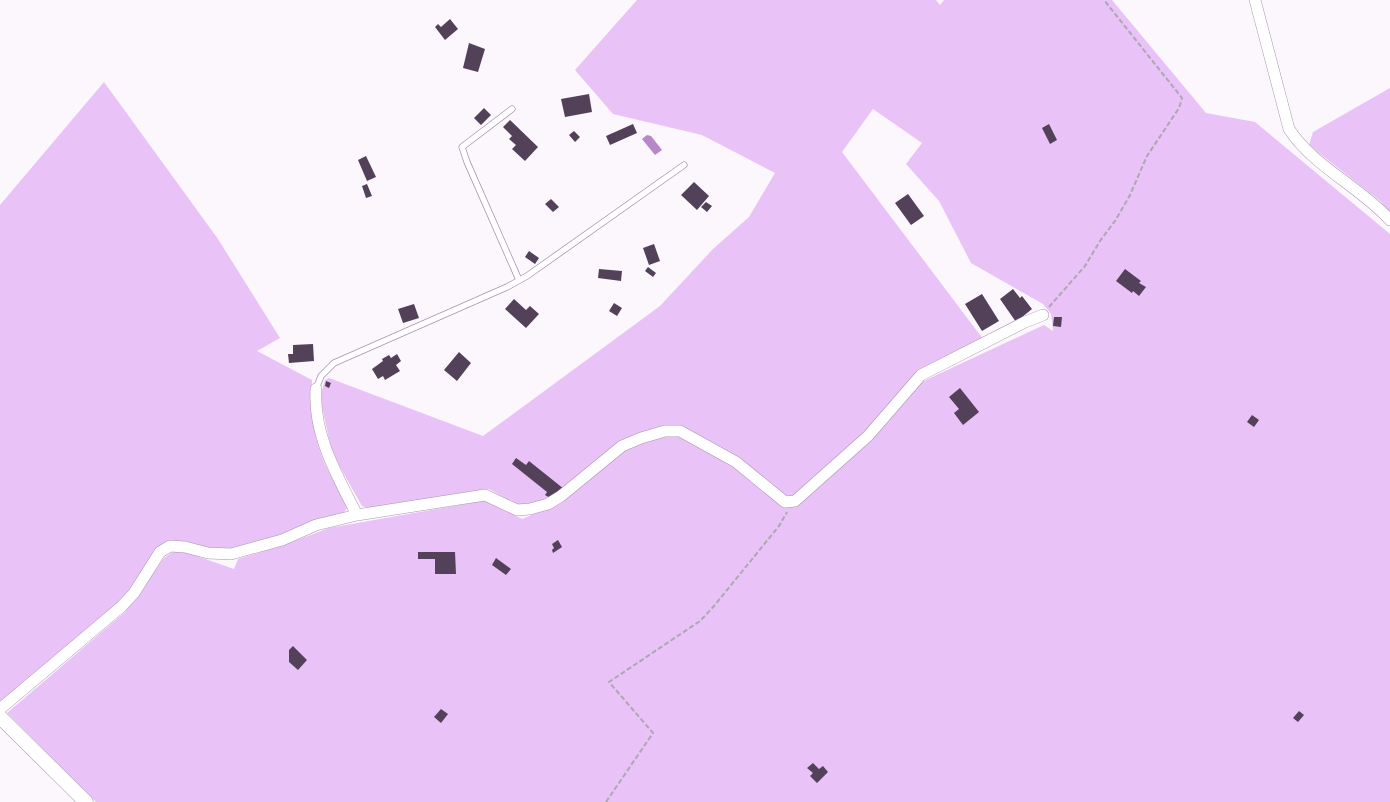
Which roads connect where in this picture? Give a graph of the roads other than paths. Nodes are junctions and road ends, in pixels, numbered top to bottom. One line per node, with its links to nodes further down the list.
1 (1255, 0): 4 (street)
2 (512, 109): 5 (lane)
3 (684, 165): 5 (lane)
4 (1390, 220)
5 (519, 280): 7 (lane)
6 (1043, 315): 8 (street)
7 (316, 389): 8 (street)
8 (357, 514): 9 (street)
9 (0, 709)
10 (0, 717): 11 (street)
11 (86, 802)

